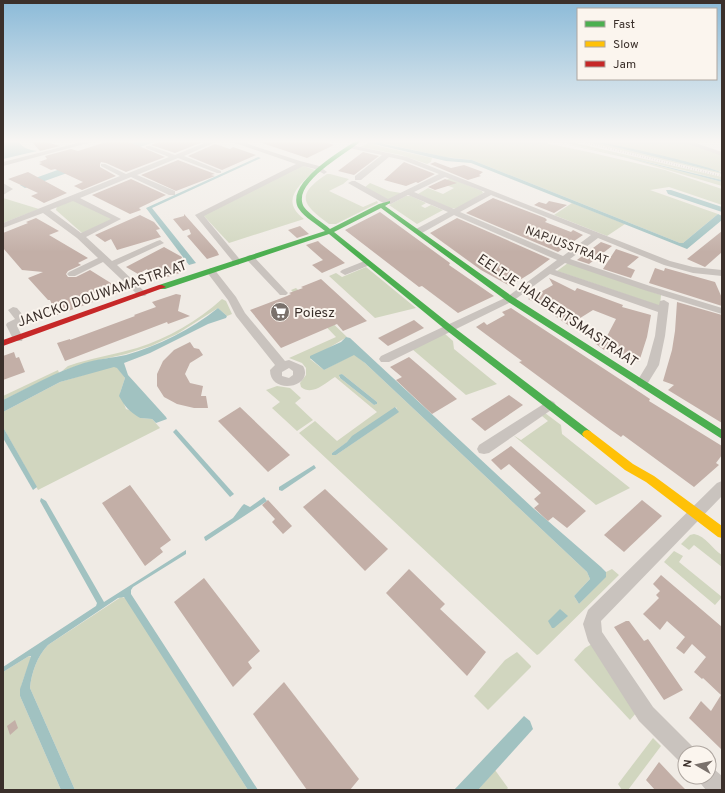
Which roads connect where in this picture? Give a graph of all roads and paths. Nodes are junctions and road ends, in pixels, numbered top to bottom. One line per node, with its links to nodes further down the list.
1 (124, 178): 13 (street)
2 (135, 178): 12 (street)
3 (274, 178): 26 (street)
4 (313, 178): 19 (street)
5 (437, 178): 9 (street)
6 (455, 178): 10 (street)
7 (3, 184): 11 (street)
8 (352, 184): 14 (street)
9 (408, 192): 14 (street); 16 (street, NAPJUSSTRAAT)
10 (491, 192): 16 (street); 20 (street)
11 (3, 193)
12 (172, 193)
13 (74, 198): 15 (street); 21 (street)
14 (384, 204): 18 (street, EELTJE HALBERTSMASTRAAT); 19 (street, JANCKO DOUWAMASTRAAT)
15 (45, 210): 17 (street); 21 (street)
16 (454, 212): 18 (street); 24 (street, NAPJUSSTRAAT)
17 (3, 226)
18 (419, 231): 36 (street, EELTJE HALBERTSMASTRAAT)
19 (329, 232): 23 (street, JANCKO DOUWAMASTRAAT); 27 (street)
20 (596, 235): 24 (street); 32 (street)
21 (80, 236): 25 (street)
22 (160, 243): 25 (street)
23 (250, 258): 26 (street, JANCKO DOUWAMASTRAAT); 33 (street)
24 (563, 259): 29 (street); 35 (street, NAPJUSSTRAAT)
25 (108, 261): 31 (street); 34 (street)
26 (238, 262): 28 (street, JANCKO DOUWAMASTRAAT)
27 (367, 263): 30 (street); 40 (street)
28 (210, 271): 34 (street, JANCKO DOUWAMASTRAAT); 44 (street)
29 (549, 271): 36 (street); 38 (street)
30 (345, 272)
31 (72, 274)
32 (721, 275)
33 (283, 293)
34 (142, 294): 41 (street, JANCKO DOUWAMASTRAAT)
35 (665, 294): 38 (street); 39 (street, NAPJUSSTRAAT)
36 (510, 299): 40 (street); 45 (street, EELTJE HALBERTSMASTRAAT)
37 (13, 310): 41 (street)
38 (663, 310): 45 (street)
39 (722, 311)
40 (448, 328): 43 (street); 46 (street)
41 (18, 338): 42 (street, JANCKO DOUWAMASTRAAT)
42 (3, 343)
43 (385, 359)
44 (282, 366)
45 (642, 383): 47 (street, EELTJE HALBERTSMASTRAAT)
46 (550, 405): 48 (street); 50 (street)
47 (722, 435)
48 (484, 449)
49 (722, 487): 50 (street)
50 (692, 516): 51 (street); 52 (street); 53 (street)
51 (722, 533)
52 (722, 543)
53 (677, 746)

